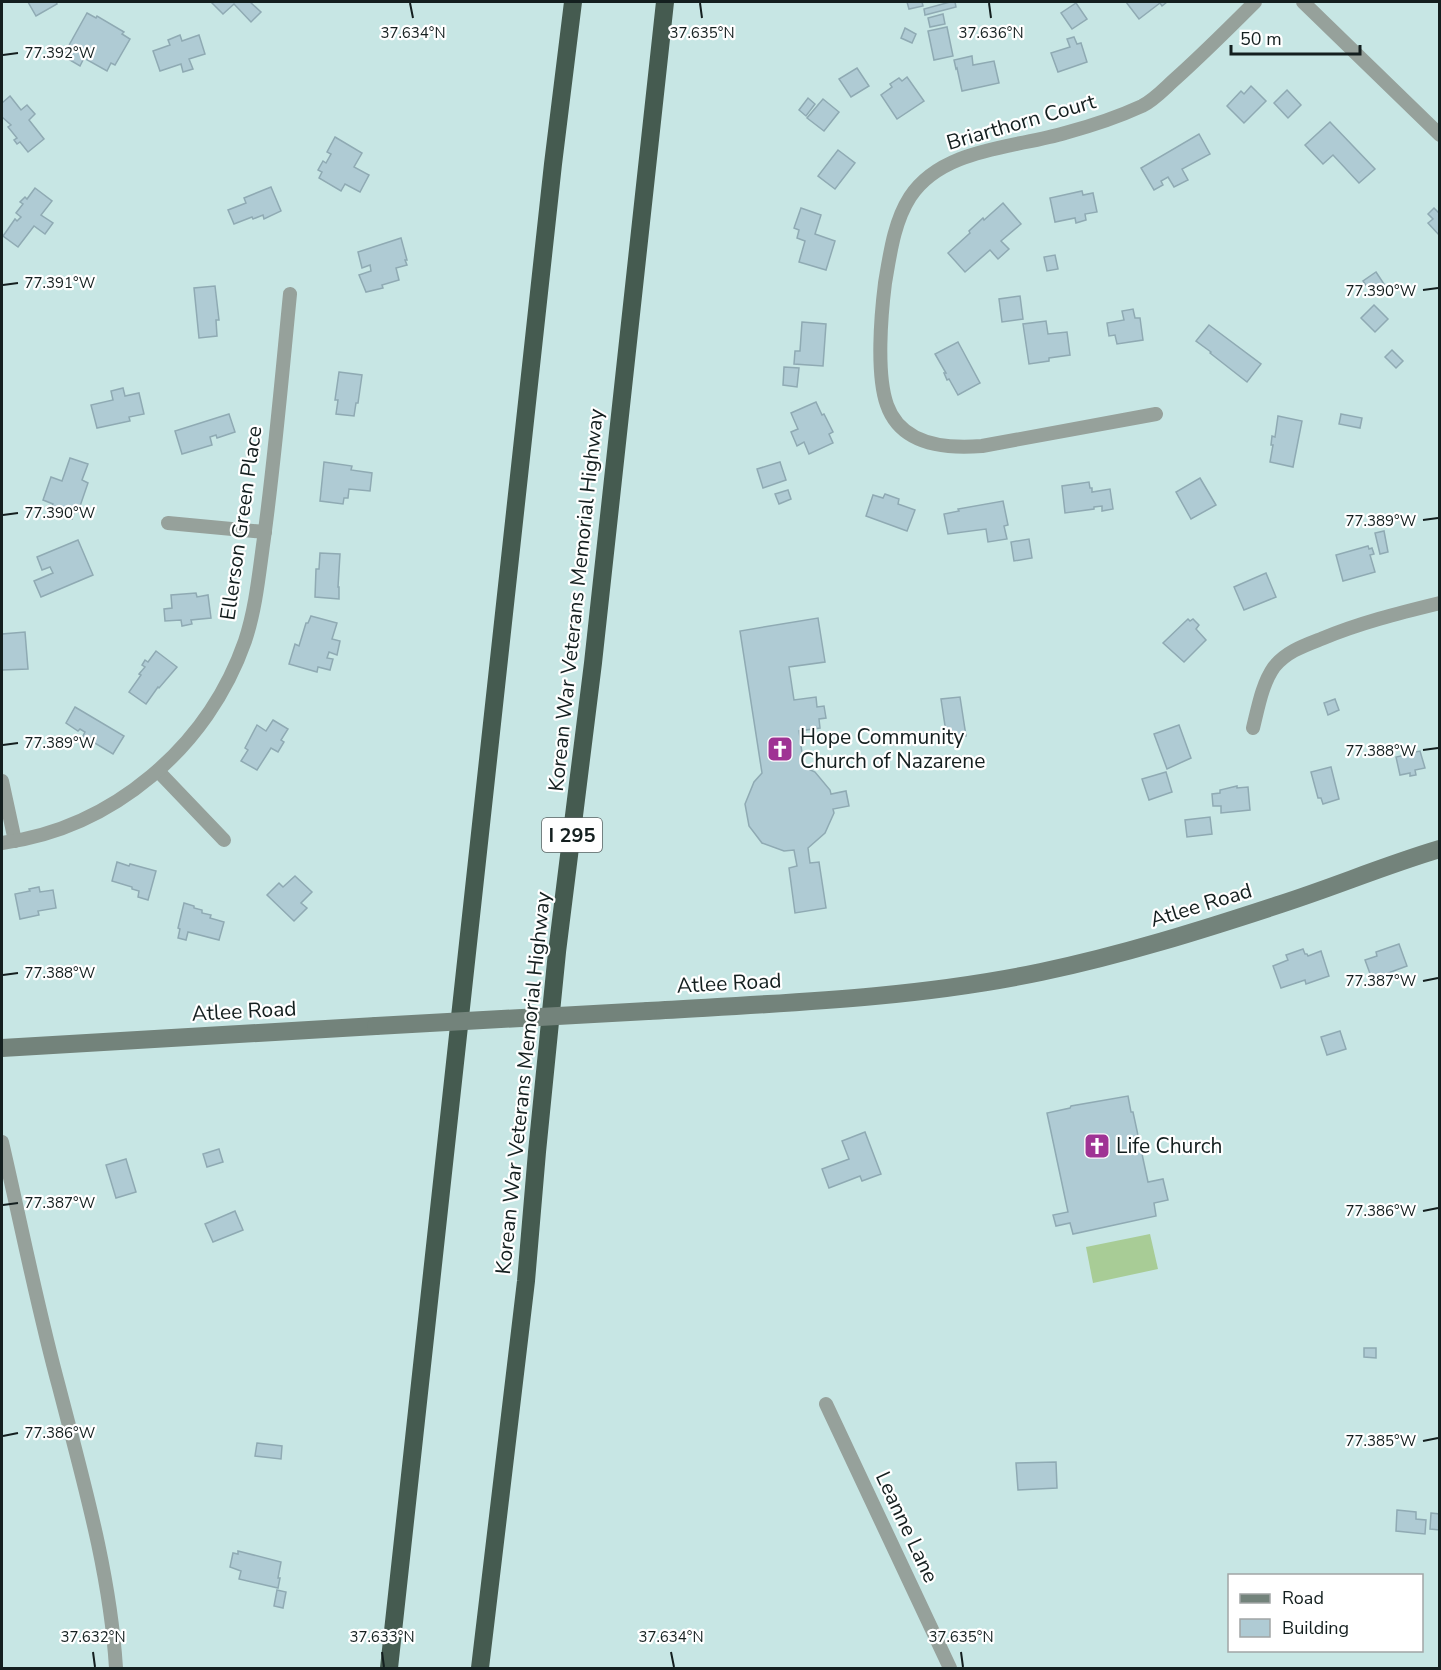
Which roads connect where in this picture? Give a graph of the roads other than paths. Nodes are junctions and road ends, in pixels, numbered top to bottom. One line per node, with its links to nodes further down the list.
1 (573, 2): 21 (highway)
2 (665, 2): 22 (highway, Korean War Veterans Memorial Highway / I 295)
3 (1255, 2): 7 (street, Briarthorn Court)
4 (1303, 2): 5 (street)
5 (1440, 135)
6 (290, 294): 9 (street, Ellerson Green Place)
7 (1156, 414)
8 (168, 523): 9 (street)
9 (265, 532): 12 (street, Ellerson Green Place)
10 (1440, 603): 11 (street)
11 (1253, 728)
12 (158, 771): 14 (street); 15 (street, Ellerson Green Place)
13 (2, 781): 15 (street)
14 (224, 840)
15 (8, 842)
16 (1440, 849): 17 (main road, Atlee Road, bridge)
17 (2, 1048)
18 (2, 1142): 20 (street)
19 (826, 1404): 23 (street, Leanne Lane)
20 (116, 1668)
21 (389, 1668)
22 (480, 1668)
23 (950, 1668)

